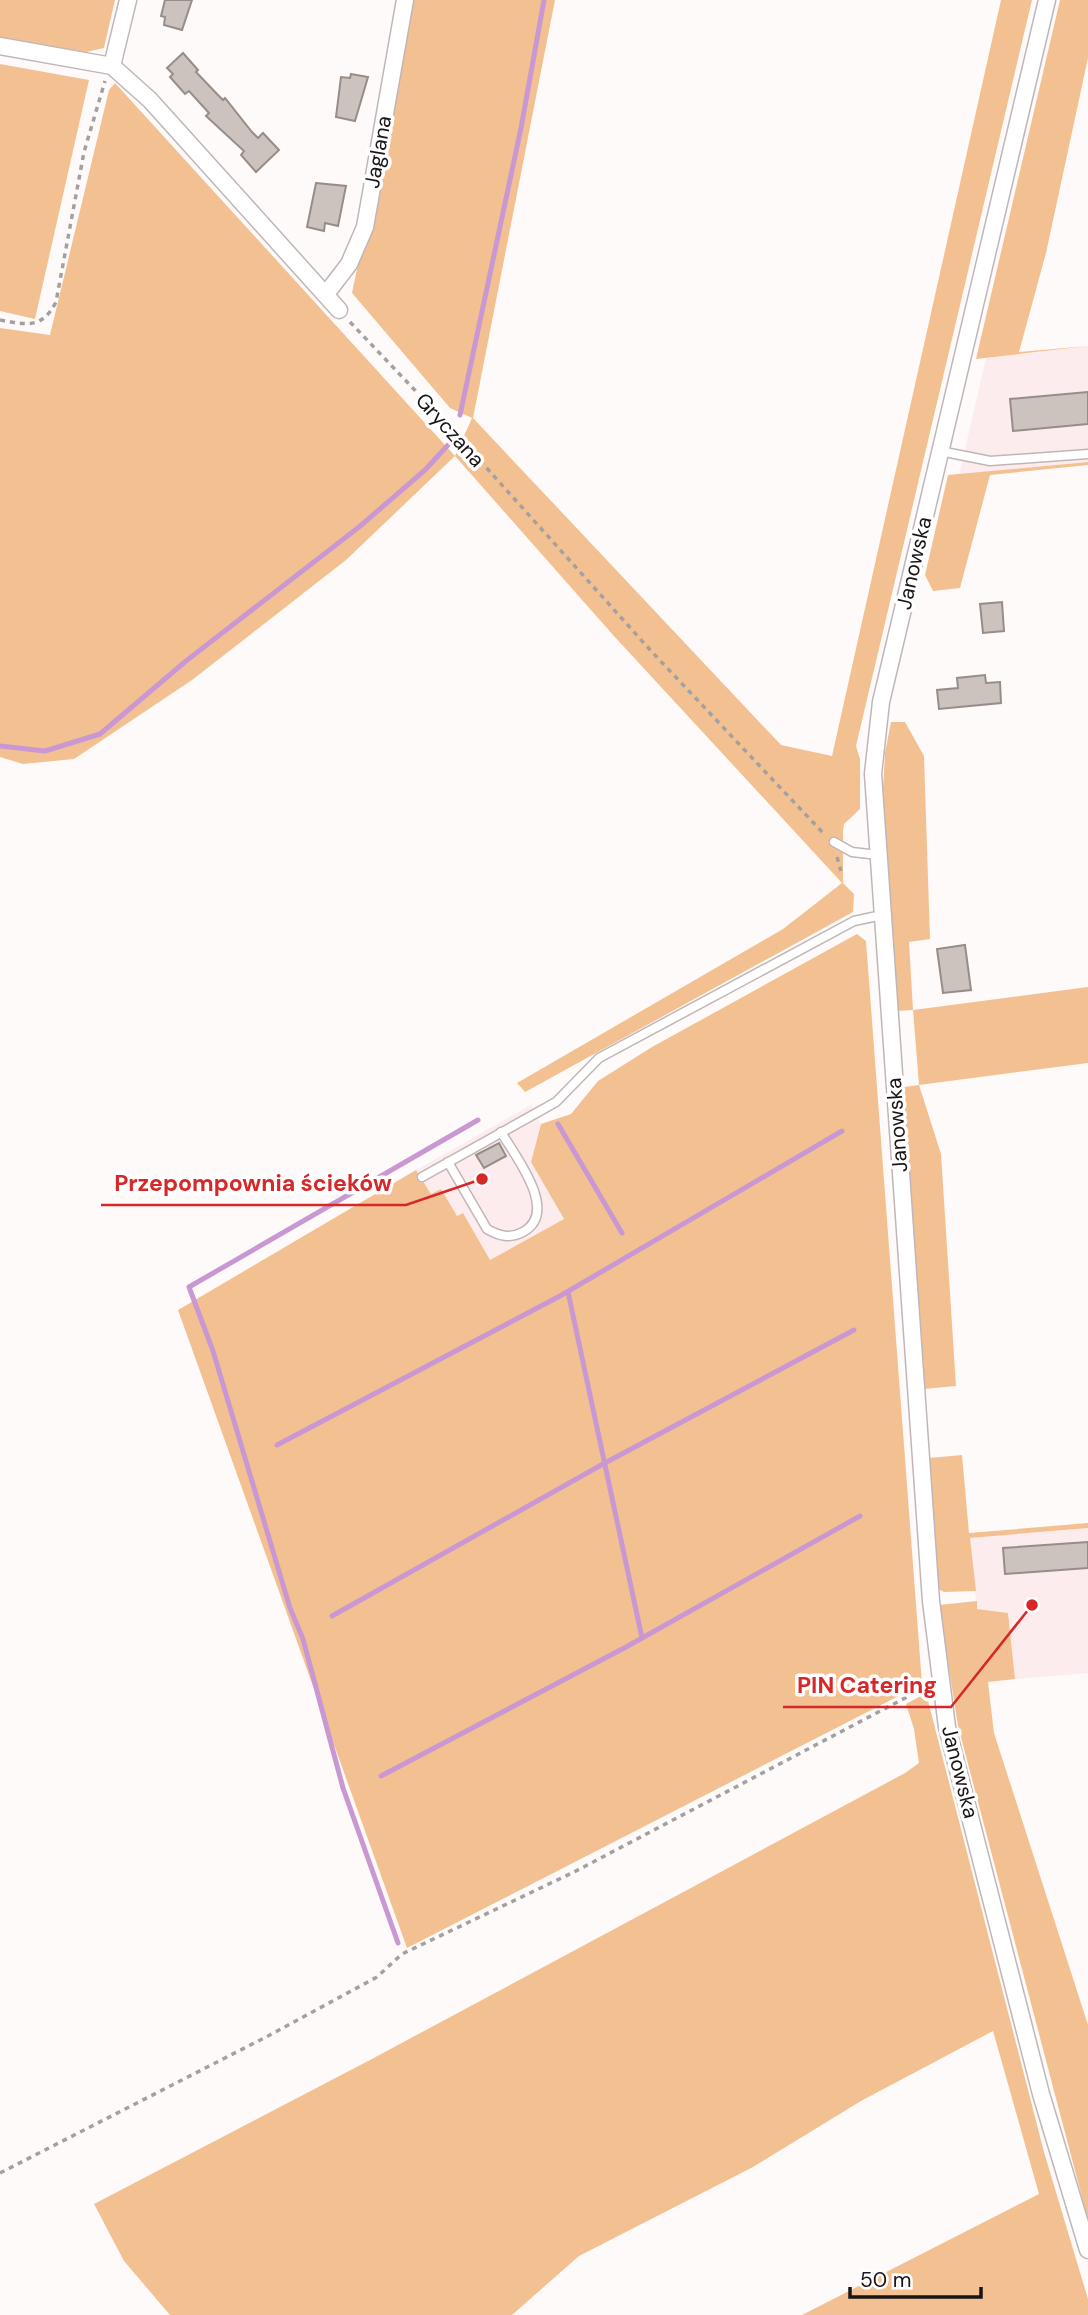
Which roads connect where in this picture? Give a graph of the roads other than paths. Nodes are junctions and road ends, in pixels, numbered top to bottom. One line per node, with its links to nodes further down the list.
1 (128, 0): 5 (street)
2 (405, 0): 6 (street, Jaglana)
3 (1047, 0): 8 (street, Janowska)
4 (0, 46): 5 (street)
5 (112, 66): 6 (street)
6 (326, 294): 7 (street)
7 (339, 310)
8 (940, 451): 9 (lane); 11 (street, Janowska)
9 (1088, 454)
10 (834, 842): 11 (lane)
11 (878, 855): 12 (street, Janowska)
12 (882, 915): 13 (lane); 16 (street, Janowska)
13 (501, 1132): 14 (lane); 14 (lane)
14 (448, 1162): 15 (lane)
15 (422, 1177)
16 (1088, 2250)

